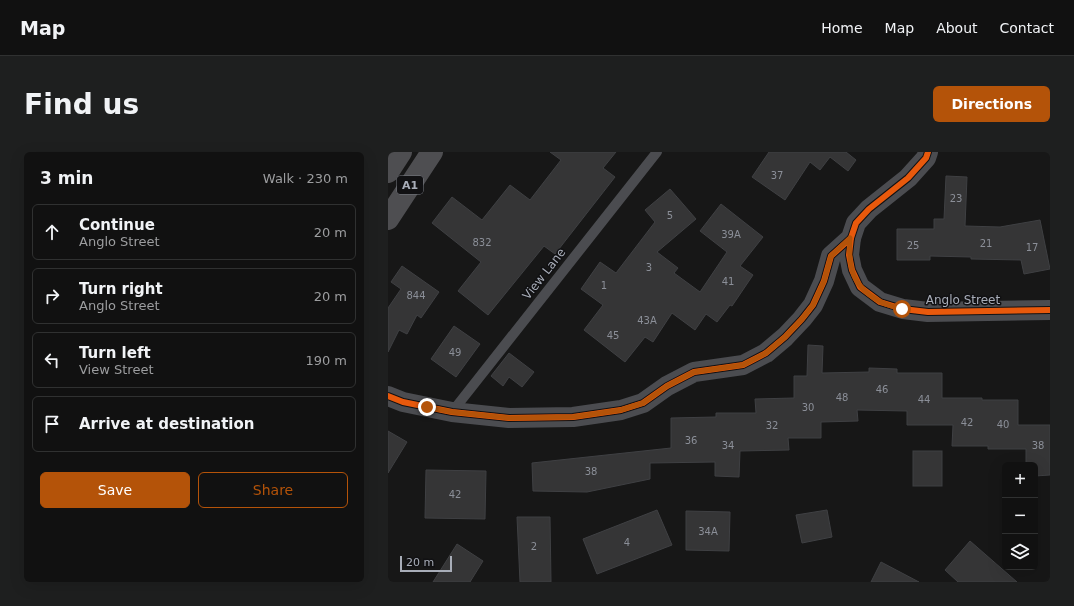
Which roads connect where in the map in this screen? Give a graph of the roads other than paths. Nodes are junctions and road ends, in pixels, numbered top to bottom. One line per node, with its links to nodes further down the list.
1 (401, 152): 5 (highway, A1)
2 (432, 152): 6 (highway, A1)
3 (657, 152): 10 (lane, View Lane)
4 (928, 152): 7 (street)
5 (388, 172)
6 (388, 219)
7 (850, 238): 8 (street, Anglo Street); 10 (street)
8 (1050, 310)
9 (388, 396): 10 (street)
10 (452, 412)

